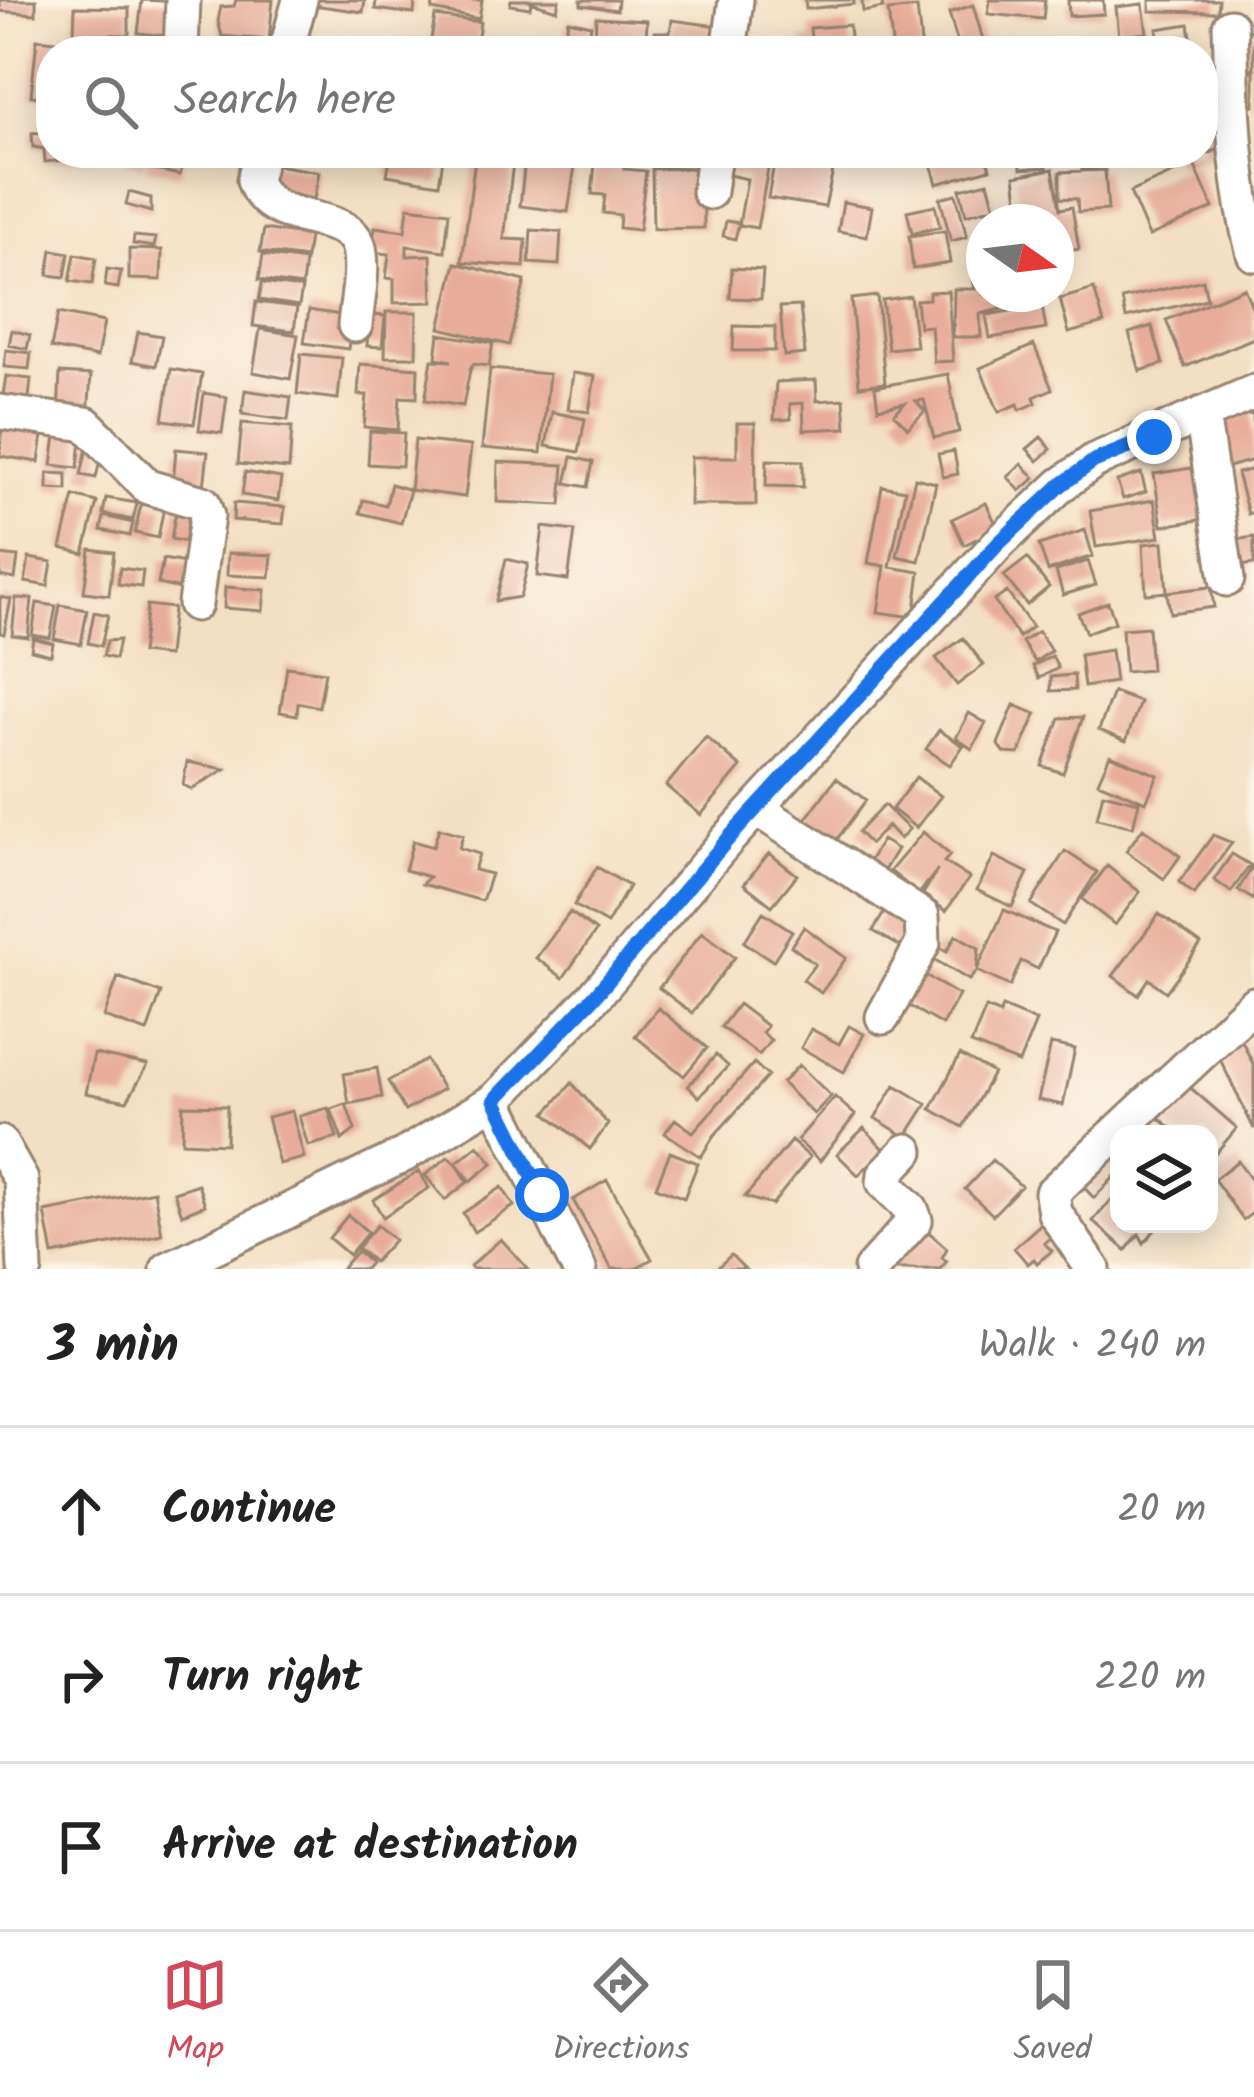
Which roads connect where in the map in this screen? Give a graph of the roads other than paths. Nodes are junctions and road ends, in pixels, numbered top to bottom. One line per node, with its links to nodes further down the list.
1 (183, 0): 5 (street)
2 (300, 0): 6 (street)
3 (736, 0): 7 (street)
4 (1230, 26): 11 (street)
5 (182, 36)
6 (290, 36)
7 (731, 36)
8 (257, 168): 12 (street)
9 (712, 168): 10 (street)
10 (709, 192)
11 (1254, 254)
12 (355, 325)
13 (1254, 392): 15 (street)
14 (0, 412): 17 (street)
15 (1202, 414): 16 (street); 18 (street)
16 (1227, 579)
17 (195, 604)
18 (757, 809): 20 (street); 21 (street)
19 (1254, 1004): 29 (street)
20 (883, 1017)
21 (495, 1100): 24 (street); 27 (street)
22 (0, 1143): 25 (street)
23 (907, 1151): 28 (street)
24 (227, 1256): 26 (street)
25 (25, 1269)
26 (168, 1269)
27 (580, 1269)
28 (871, 1269)
29 (1093, 1269)

